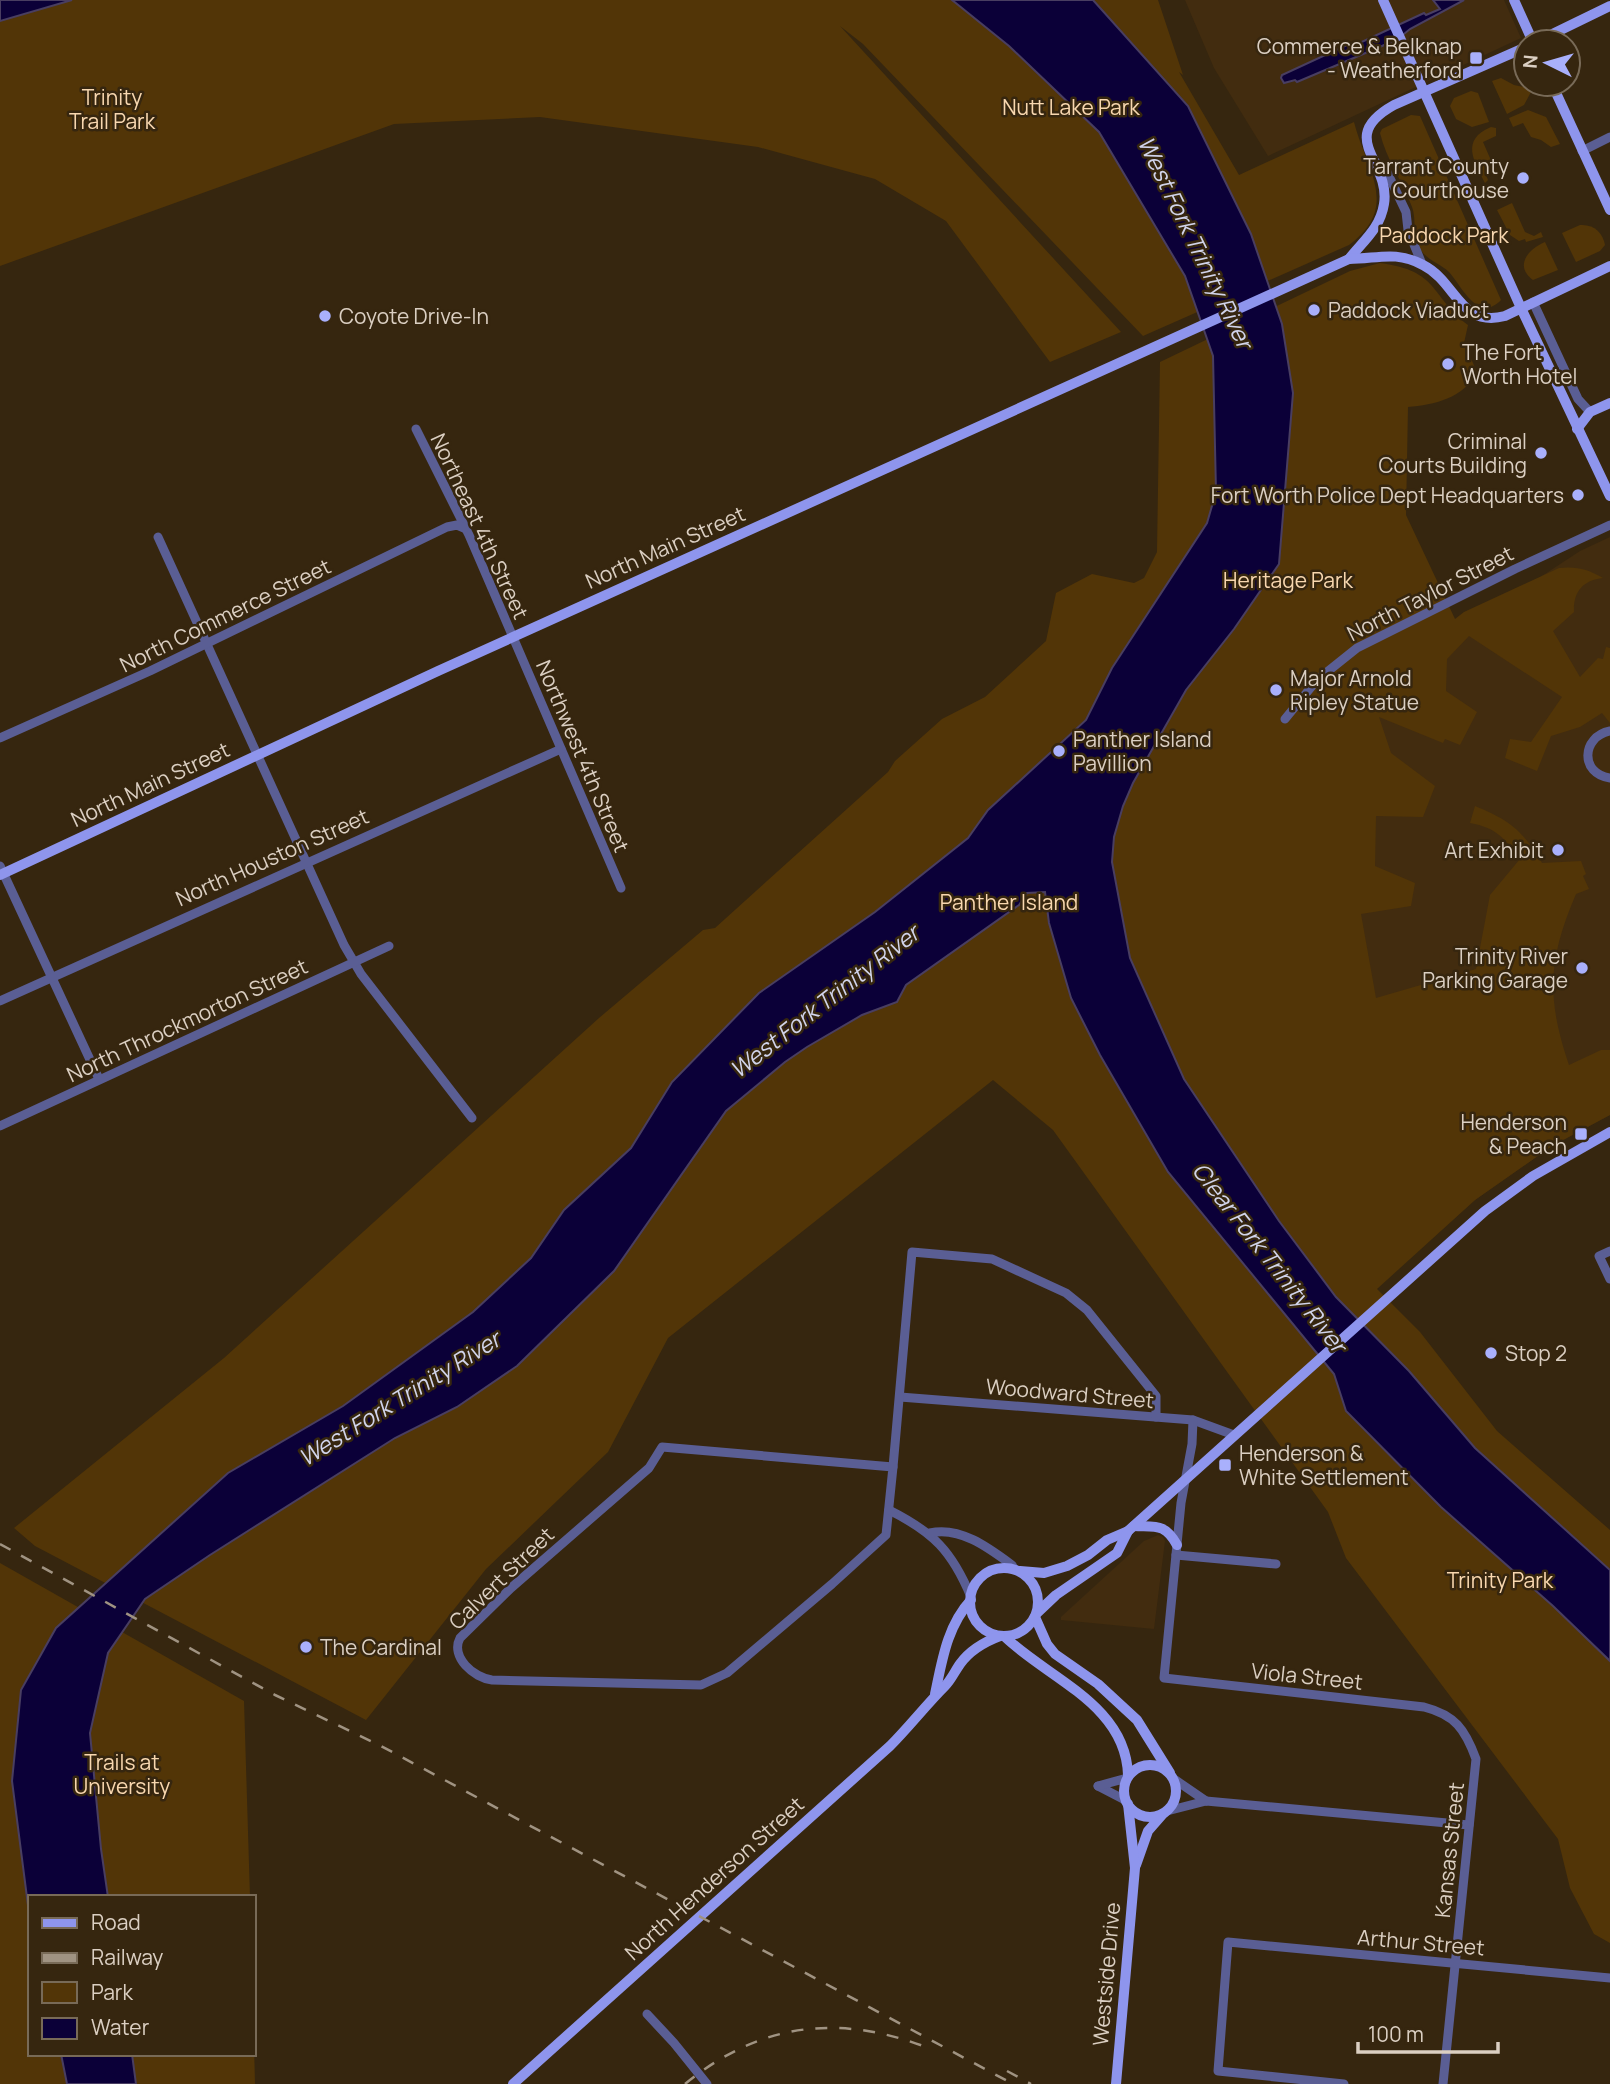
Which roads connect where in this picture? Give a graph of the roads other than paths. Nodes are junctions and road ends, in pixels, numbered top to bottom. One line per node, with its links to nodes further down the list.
1 (1514, 0): 4 (main road)
2 (1385, 4): 7 (main road)
3 (1610, 6): 5 (main road)
4 (1527, 28)
5 (1564, 28)
6 (1512, 53): 7 (main road)
7 (1424, 92): 11 (main road); 17 (main road)
8 (1558, 98): 10 (main road)
9 (1610, 137): 10 (street)
10 (1582, 151): 12 (main road)
11 (1372, 159): 13 (main road); 14 (street)
12 (1610, 210)
13 (1347, 259): 14 (main road); 26 (main road, North Main Street)
14 (1422, 264): 17 (main road)
15 (1610, 266): 16 (main road)
16 (1533, 302): 17 (main road); 19 (street)
17 (1521, 308): 21 (main road)
18 (1610, 403): 19 (main road)
19 (1590, 412): 21 (main road)
20 (416, 429): 24 (street, Northeast 4th Street)
21 (1577, 429): 22 (main road)
22 (1610, 496)
23 (1610, 525): 28 (street, North Taylor Street)
24 (464, 528): 26 (street, Northeast 4th Street); 27 (street, North Commerce Street)
25 (159, 537): 27 (street)
26 (512, 637): 31 (street, Northwest 4th Street); 32 (main road, North Main Street)
27 (207, 643): 30 (street, North Commerce Street); 32 (street)
28 (1285, 719)
29 (1610, 732): 33 (street)
30 (0, 738)
31 (561, 749): 34 (street, North Houston Street); 36 (street, Northwest 4th Street)
32 (256, 755): 34 (street); 35 (main road, North Main Street)
33 (1610, 778)
34 (306, 863): 38 (street); 39 (street, North Houston Street)
35 (1, 872): 39 (street)
36 (621, 888)
37 (389, 946): 38 (street, North Throckmorton Street)
38 (354, 962): 41 (street, North Throckmorton Street); 42 (street)
39 (51, 977): 40 (street, North Houston Street); 41 (street)
40 (0, 1001)
41 (99, 1079): 43 (street, North Throckmorton Street)
42 (472, 1118)
43 (0, 1126)
44 (1610, 1132): 50 (main road)
45 (1610, 1251): 46 (street)
46 (1610, 1279)
47 (900, 1396): 48 (street, Woodward Street); 48 (street, Calvert Street); 51 (street, Calvert Street)
48 (1156, 1417): 49 (street, Woodward Street)
49 (1193, 1420): 50 (street, Woodward Street); 52 (street)
50 (1234, 1435): 52 (main road)
51 (893, 1467): 53 (street, Calvert Street); 53 (street, Calvert Street)
52 (1186, 1480): 54 (main road); 56 (street)
53 (889, 1510): 55 (street)
54 (1131, 1529): 56 (main road); 58 (main road); 60 (main road)
55 (930, 1533): 58 (street); 59 (street)
56 (1177, 1550): 57 (street); 63 (street, Viola Street)
57 (1276, 1564)
58 (1017, 1570): 59 (main road); 60 (main road)
59 (971, 1598): 61 (main road); 62 (main road, North Henderson Street)
60 (1036, 1615): 61 (main road); 64 (main road)
61 (1002, 1636): 62 (main road, North Henderson Street); 65 (main road)
62 (935, 1694): 74 (main road, North Henderson Street)
63 (1446, 1714): 69 (street, Kansas Street)
64 (1172, 1776): 65 (main road); 66 (street); 68 (main road)
65 (1127, 1777): 67 (main road); 67 (street)
66 (1206, 1801): 68 (street); 69 (street)
67 (1126, 1802): 68 (main road); 70 (main road, Westside Drive)
68 (1165, 1812): 70 (main road, Westside Drive)
69 (1469, 1825): 71 (street, Kansas Street)
70 (1135, 1868): 76 (main road, Westside Drive)
71 (1456, 1962): 72 (street, Arthur Street); 77 (street, Arthur Street); 78 (street, Kansas Street)
72 (1610, 1978)
73 (647, 2014): 75 (street)
74 (513, 2084)
75 (707, 2084)
76 (1116, 2084)
77 (1344, 2084)
78 (1443, 2084)

